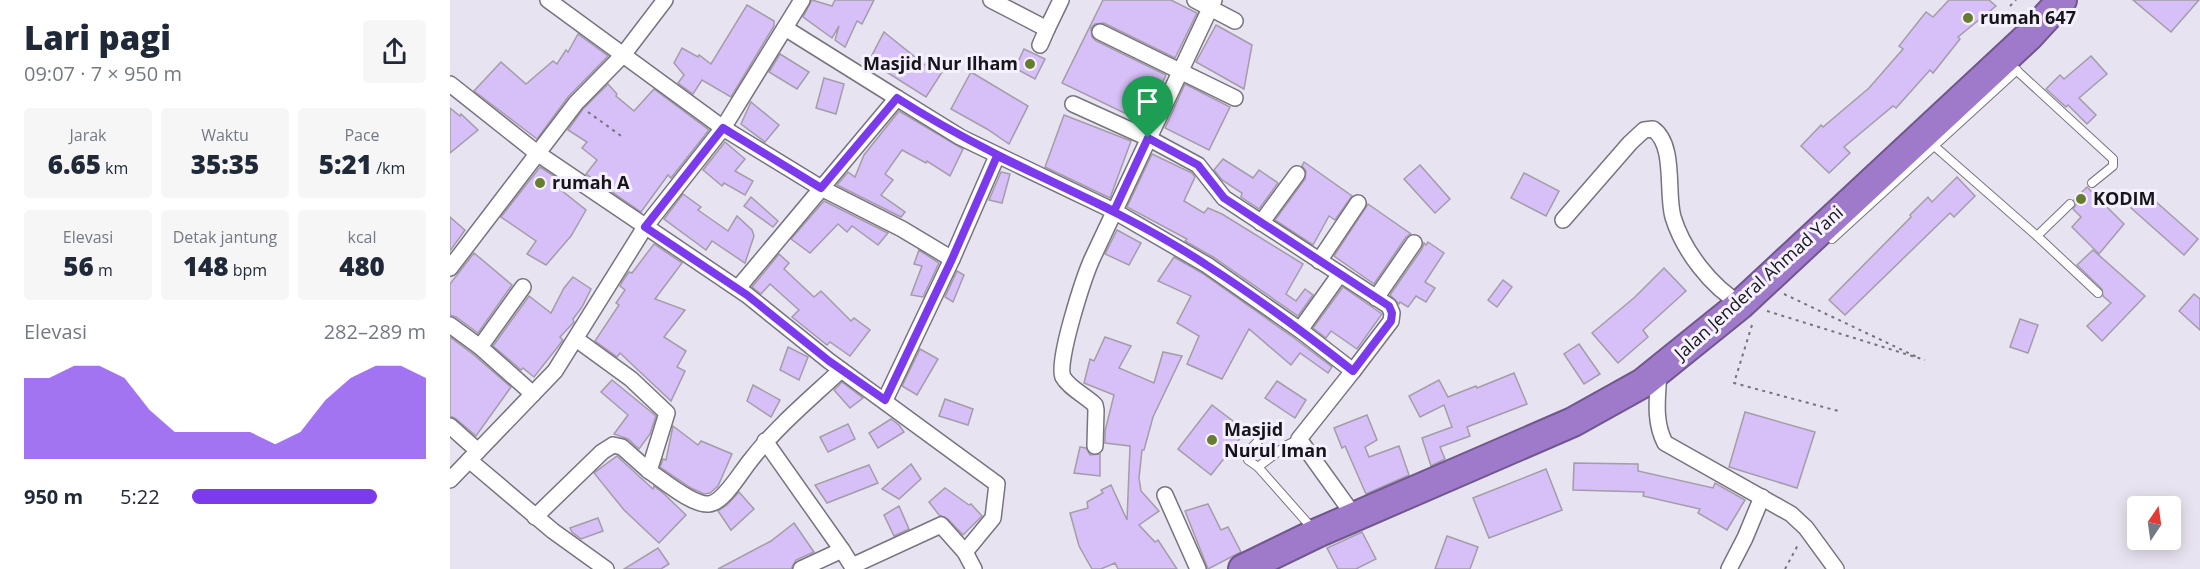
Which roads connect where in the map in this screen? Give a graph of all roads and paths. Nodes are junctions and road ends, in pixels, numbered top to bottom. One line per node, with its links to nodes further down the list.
1 (665, 0): 16 (street)
2 (802, 0): 12 (street)
3 (992, 0): 13 (street)
4 (1061, 0): 13 (street)
5 (1195, 0): 9 (street)
6 (2016, 0): 10 (path)
7 (2062, 0): 17 (highway, Jalan Jenderal Ahmad Yani)
8 (555, 2): 16 (street)
9 (1212, 4): 11 (street); 18 (street)
10 (2010, 6)
11 (1235, 21)
12 (785, 28): 20 (street); 24 (street)
13 (1047, 29): 15 (street)
14 (1100, 32): 18 (street)
15 (1040, 45)
16 (622, 55): 22 (street); 24 (street)
17 (2010, 64): 27 (highway, Jalan Jenderal Ahmad Yani); 31 (lane)
18 (1180, 72): 21 (street); 26 (street)
19 (450, 84): 28 (street)
20 (897, 98): 29 (street); 32 (street)
21 (1235, 98)
22 (576, 103): 25 (path); 28 (street)
23 (1073, 104): 26 (street)
24 (723, 128): 32 (street); 38 (street)
25 (624, 138)
26 (1148, 138): 35 (street); 37 (street)
27 (1928, 140): 39 (lane); 41 (lane); 49 (highway, Jalan Jenderal Ahmad Yani)
28 (537, 153): 38 (street); 44 (street)
29 (997, 156): 35 (street); 42 (street)
30 (1297, 174): 37 (street)
31 (2092, 183)
32 (821, 188): 42 (street); 47 (street)
33 (1358, 203): 43 (street)
34 (2070, 204): 39 (lane)
35 (1114, 211): 52 (street); 65 (street)
36 (1563, 220): 49 (street)
37 (1261, 223): 43 (street)
38 (645, 227): 47 (street); 53 (street)
39 (2037, 236): 48 (lane)
40 (1414, 243): 50 (street)
41 (1826, 244)
42 (952, 259): 59 (street)
43 (1319, 261): 45 (street)
44 (450, 268)
45 (1340, 274): 50 (street); 52 (street)
46 (523, 287): 54 (street)
47 (738, 288): 55 (street)
48 (2098, 293)
49 (1759, 297): 49 (path); 56 (highway, Jalan Jenderal Ahmad Yani); 60 (path)
50 (1376, 298): 57 (street)
51 (450, 325): 54 (street)
52 (1300, 330): 57 (street)
53 (576, 339): 58 (street); 68 (street)
54 (480, 347): 58 (street)
55 (841, 370): 59 (street); 64 (street)
56 (1659, 370): 71 (street); 73 (highway, Jalan Jenderal Ahmad Yani)
57 (1353, 371): 63 (street)
58 (533, 394): 66 (street)
59 (885, 400): 77 (street)
60 (1842, 412)
61 (450, 426): 66 (street)
62 (1270, 428): 67 (lane)
63 (1299, 439): 67 (lane); 73 (street)
64 (765, 441): 68 (street); 76 (street)
65 (1095, 446)
66 (473, 455): 69 (street); 72 (street)
67 (1258, 468): 75 (lane)
68 (649, 471): 72 (street)
69 (450, 480)
70 (1165, 495): 81 (street)
71 (1762, 496): 74 (street); 83 (street)
72 (535, 517): 78 (street)
73 (1355, 517): 75 (highway, Jalan Jenderal Ahmad Yani)
74 (1806, 528): 84 (path); 85 (street)
75 (1317, 533): 82 (highway, Jalan Jenderal Ahmad Yani)
76 (842, 550): 77 (street); 79 (street)
77 (965, 552): 80 (street)
78 (606, 569)
79 (801, 569)
80 (974, 569)
81 (1198, 569)
82 (1243, 569)
83 (1729, 569)
84 (1785, 569)
85 (1836, 569)

